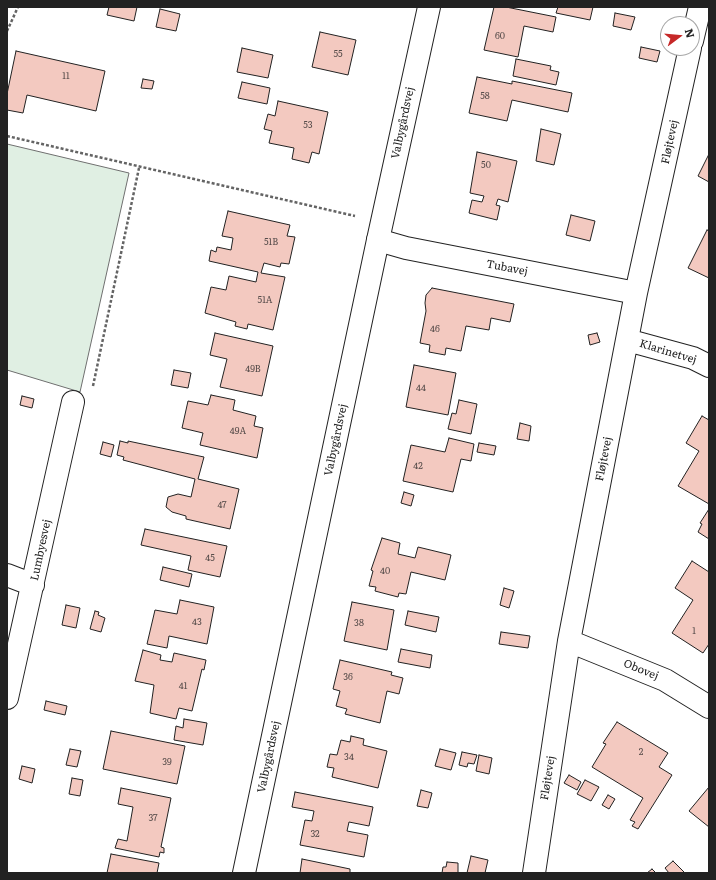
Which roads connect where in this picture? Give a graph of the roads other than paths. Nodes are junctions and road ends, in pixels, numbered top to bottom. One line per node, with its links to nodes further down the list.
1 (429, 7): 3 (street, Valbygårdsvej)
2 (693, 56): 4 (street, Fløjtevej)
3 (378, 240): 4 (street, Tubavej); 13 (street, Valbygårdsvej)
4 (636, 293): 5 (street, Fløjtevej)
5 (627, 340): 6 (street, Klarinetvej); 10 (street, Fløjtevej)
6 (709, 366)
7 (73, 402): 9 (street, Lumbyesvej)
8 (7, 575): 9 (street)
9 (33, 585): 11 (street, Lumbyesvej)
10 (569, 641): 12 (street, Obovej); 14 (street, Fløjtevej)
11 (7, 698)
12 (709, 707)
13 (244, 873)
14 (534, 873)

